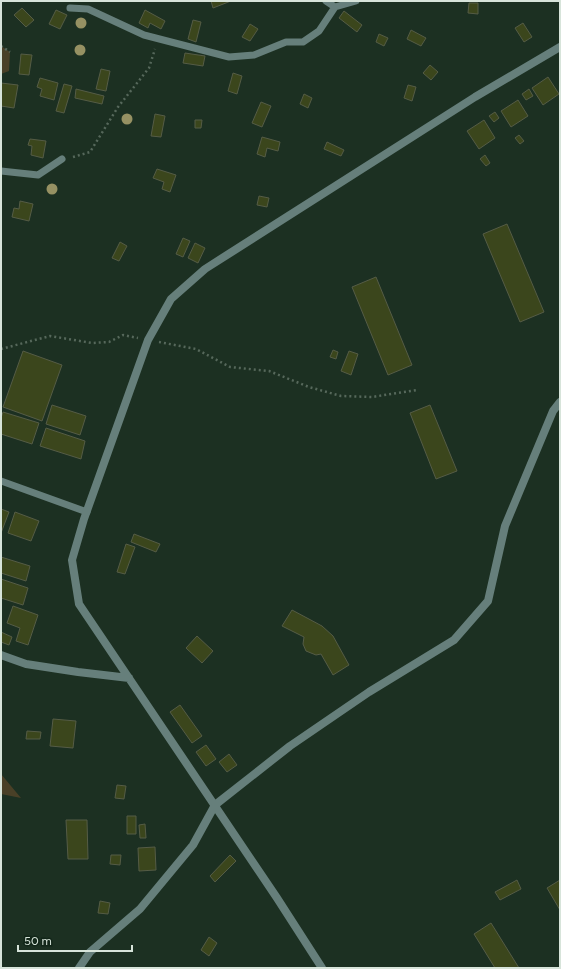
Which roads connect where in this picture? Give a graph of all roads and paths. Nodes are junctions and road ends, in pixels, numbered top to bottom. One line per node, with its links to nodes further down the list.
1 (326, 1): 4 (lane)
2 (356, 1): 4 (lane)
3 (70, 8): 5 (lane)
4 (335, 8): 5 (lane)
5 (159, 39): 9 (path)
6 (1, 46): 8 (path)
7 (560, 46): 11 (street)
8 (10, 52)
9 (62, 160): 10 (lane)
10 (1, 171)
11 (148, 340): 12 (path); 13 (path); 16 (street)
12 (1, 349)
13 (416, 390)
14 (560, 402): 19 (street)
15 (1, 481): 16 (lane)
16 (87, 512): 18 (street)
17 (1, 655): 18 (street)
18 (129, 678): 19 (street)
19 (215, 805): 20 (street); 21 (street)
20 (79, 968)
21 (322, 968)

